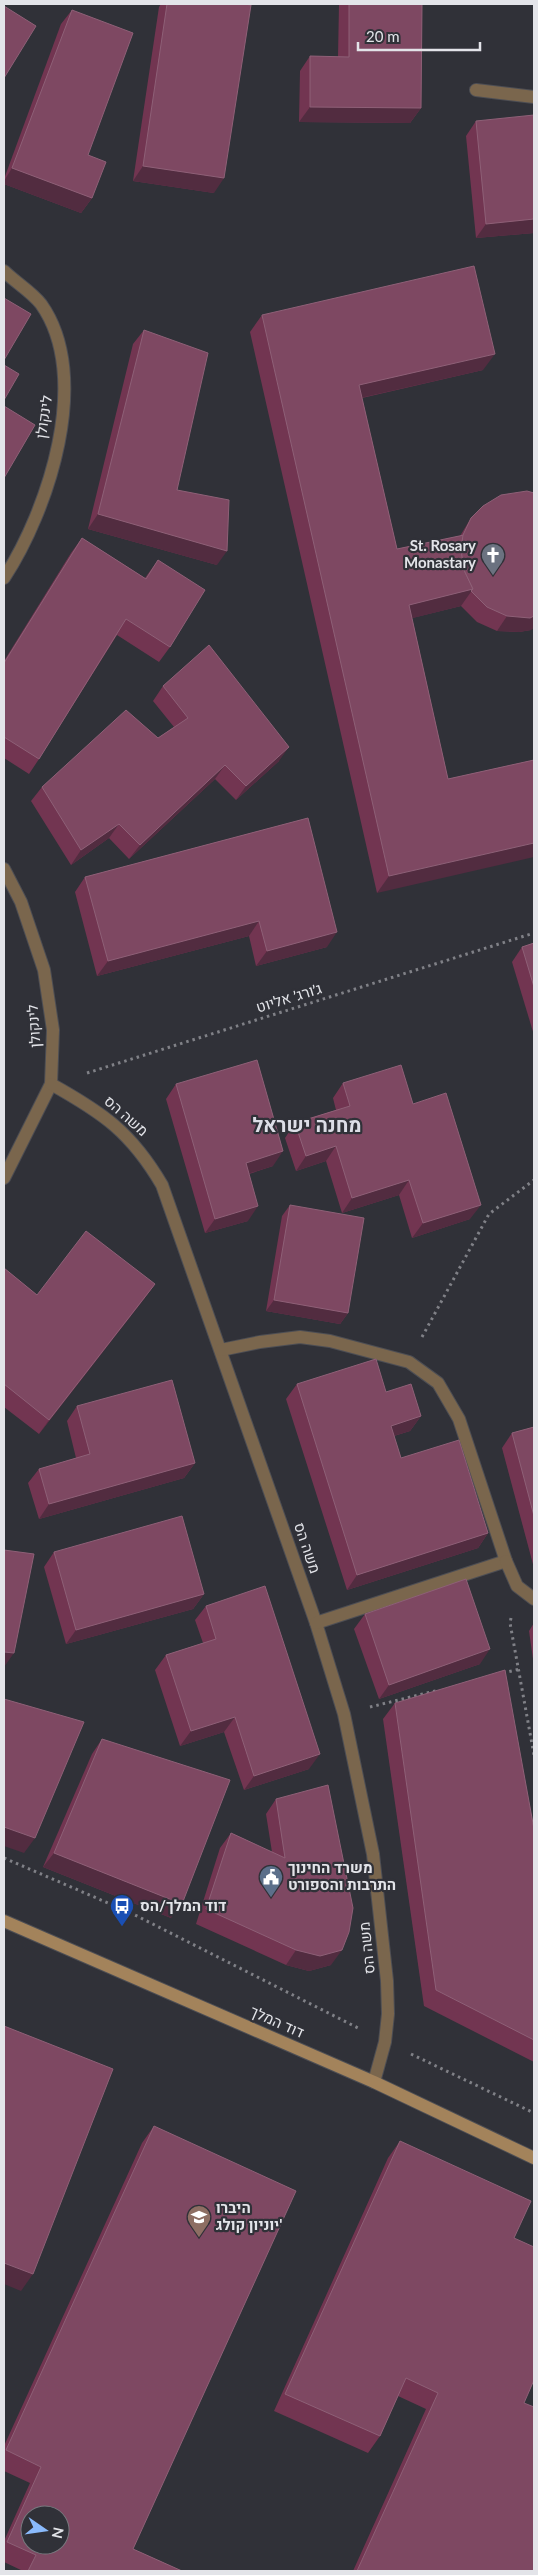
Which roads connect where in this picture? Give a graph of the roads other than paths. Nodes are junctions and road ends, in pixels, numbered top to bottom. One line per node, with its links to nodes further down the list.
1 (476, 90): 2 (street)
2 (534, 97)
3 (4, 272): 4 (street, לינקולן)
4 (4, 578)
5 (4, 869): 6 (street, לינקולן)
6 (51, 1084): 7 (street, לינקולן); 8 (street, משה הס)
7 (4, 1178)
8 (221, 1350): 9 (street); 11 (street, משה הס)
9 (506, 1561): 10 (street); 11 (street)
10 (534, 1599)
11 (316, 1623): 13 (street, משה הס)
12 (4, 1921): 13 (street, דוד המלך)
13 (374, 2082): 14 (street, דוד המלך)
14 (534, 2158)

